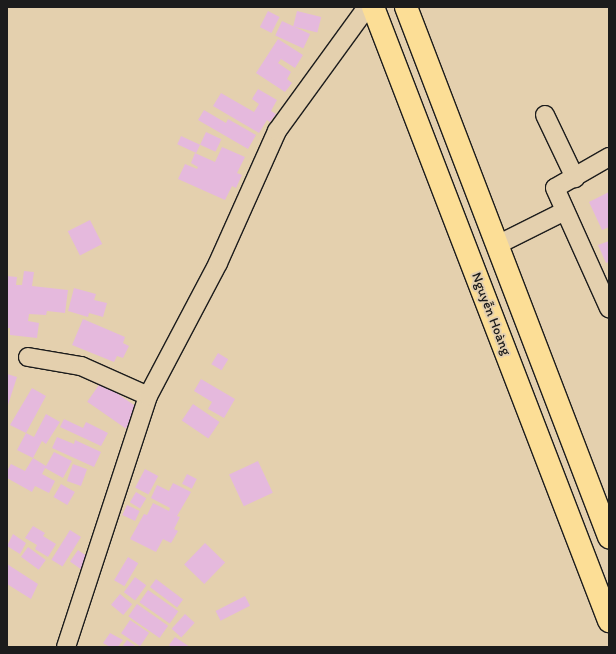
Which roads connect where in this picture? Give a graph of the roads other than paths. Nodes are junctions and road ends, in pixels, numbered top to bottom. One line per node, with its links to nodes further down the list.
1 (367, 7): 11 (street)
2 (373, 7): 13 (highway, Nguyễn Hoàng)
3 (406, 7): 8 (highway)
4 (545, 116): 6 (street)
5 (609, 157): 6 (street)
6 (575, 178): 7 (street)
7 (565, 211): 8 (street); 9 (street)
8 (497, 245): 12 (highway)
9 (609, 308)
10 (28, 357): 11 (street)
11 (148, 396): 14 (street)
12 (609, 537)
13 (609, 621)
14 (66, 647)

